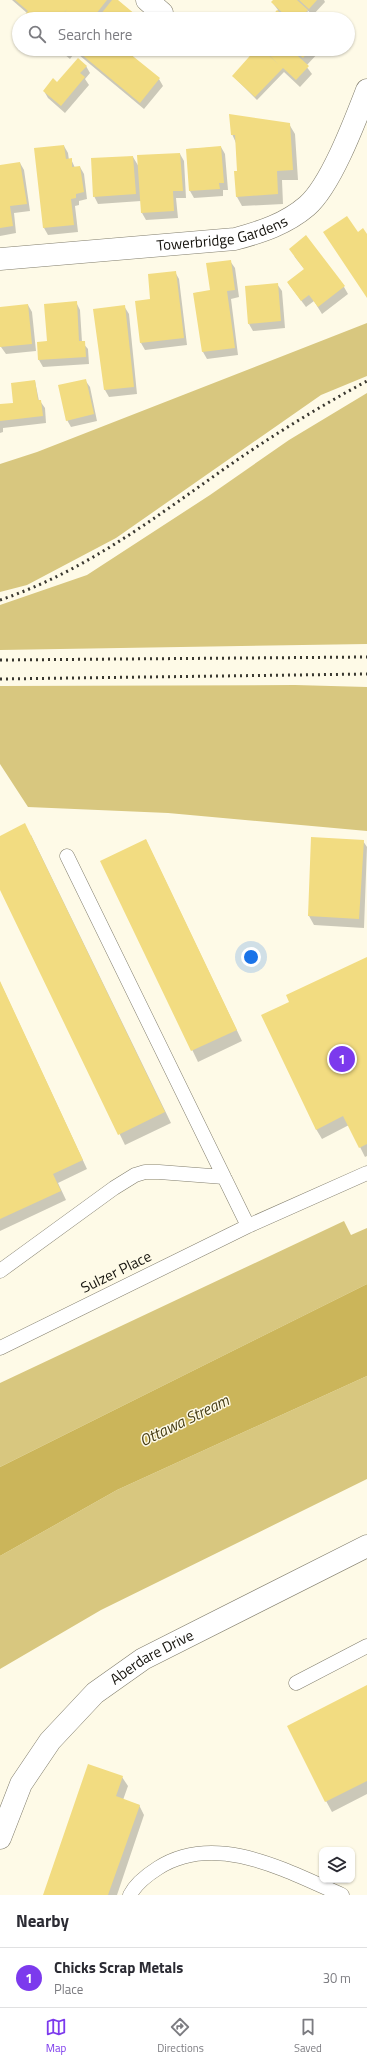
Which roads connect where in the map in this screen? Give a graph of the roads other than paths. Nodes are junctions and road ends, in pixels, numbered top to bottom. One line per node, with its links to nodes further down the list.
1 (367, 90): 2 (street, Towerbridge Gardens)
2 (0, 259)
3 (67, 856): 5 (lane)
4 (367, 1173): 6 (lane, Sulzer Place)
5 (224, 1177): 6 (lane); 7 (lane)
6 (248, 1226): 8 (lane, Sulzer Place)
7 (0, 1271)
8 (0, 1348)
9 (367, 1546): 12 (street, Aberdare Drive)
10 (367, 1646): 11 (lane)
11 (296, 1683)
12 (0, 1838)
13 (130, 1895): 14 (lane)
14 (342, 1895)

